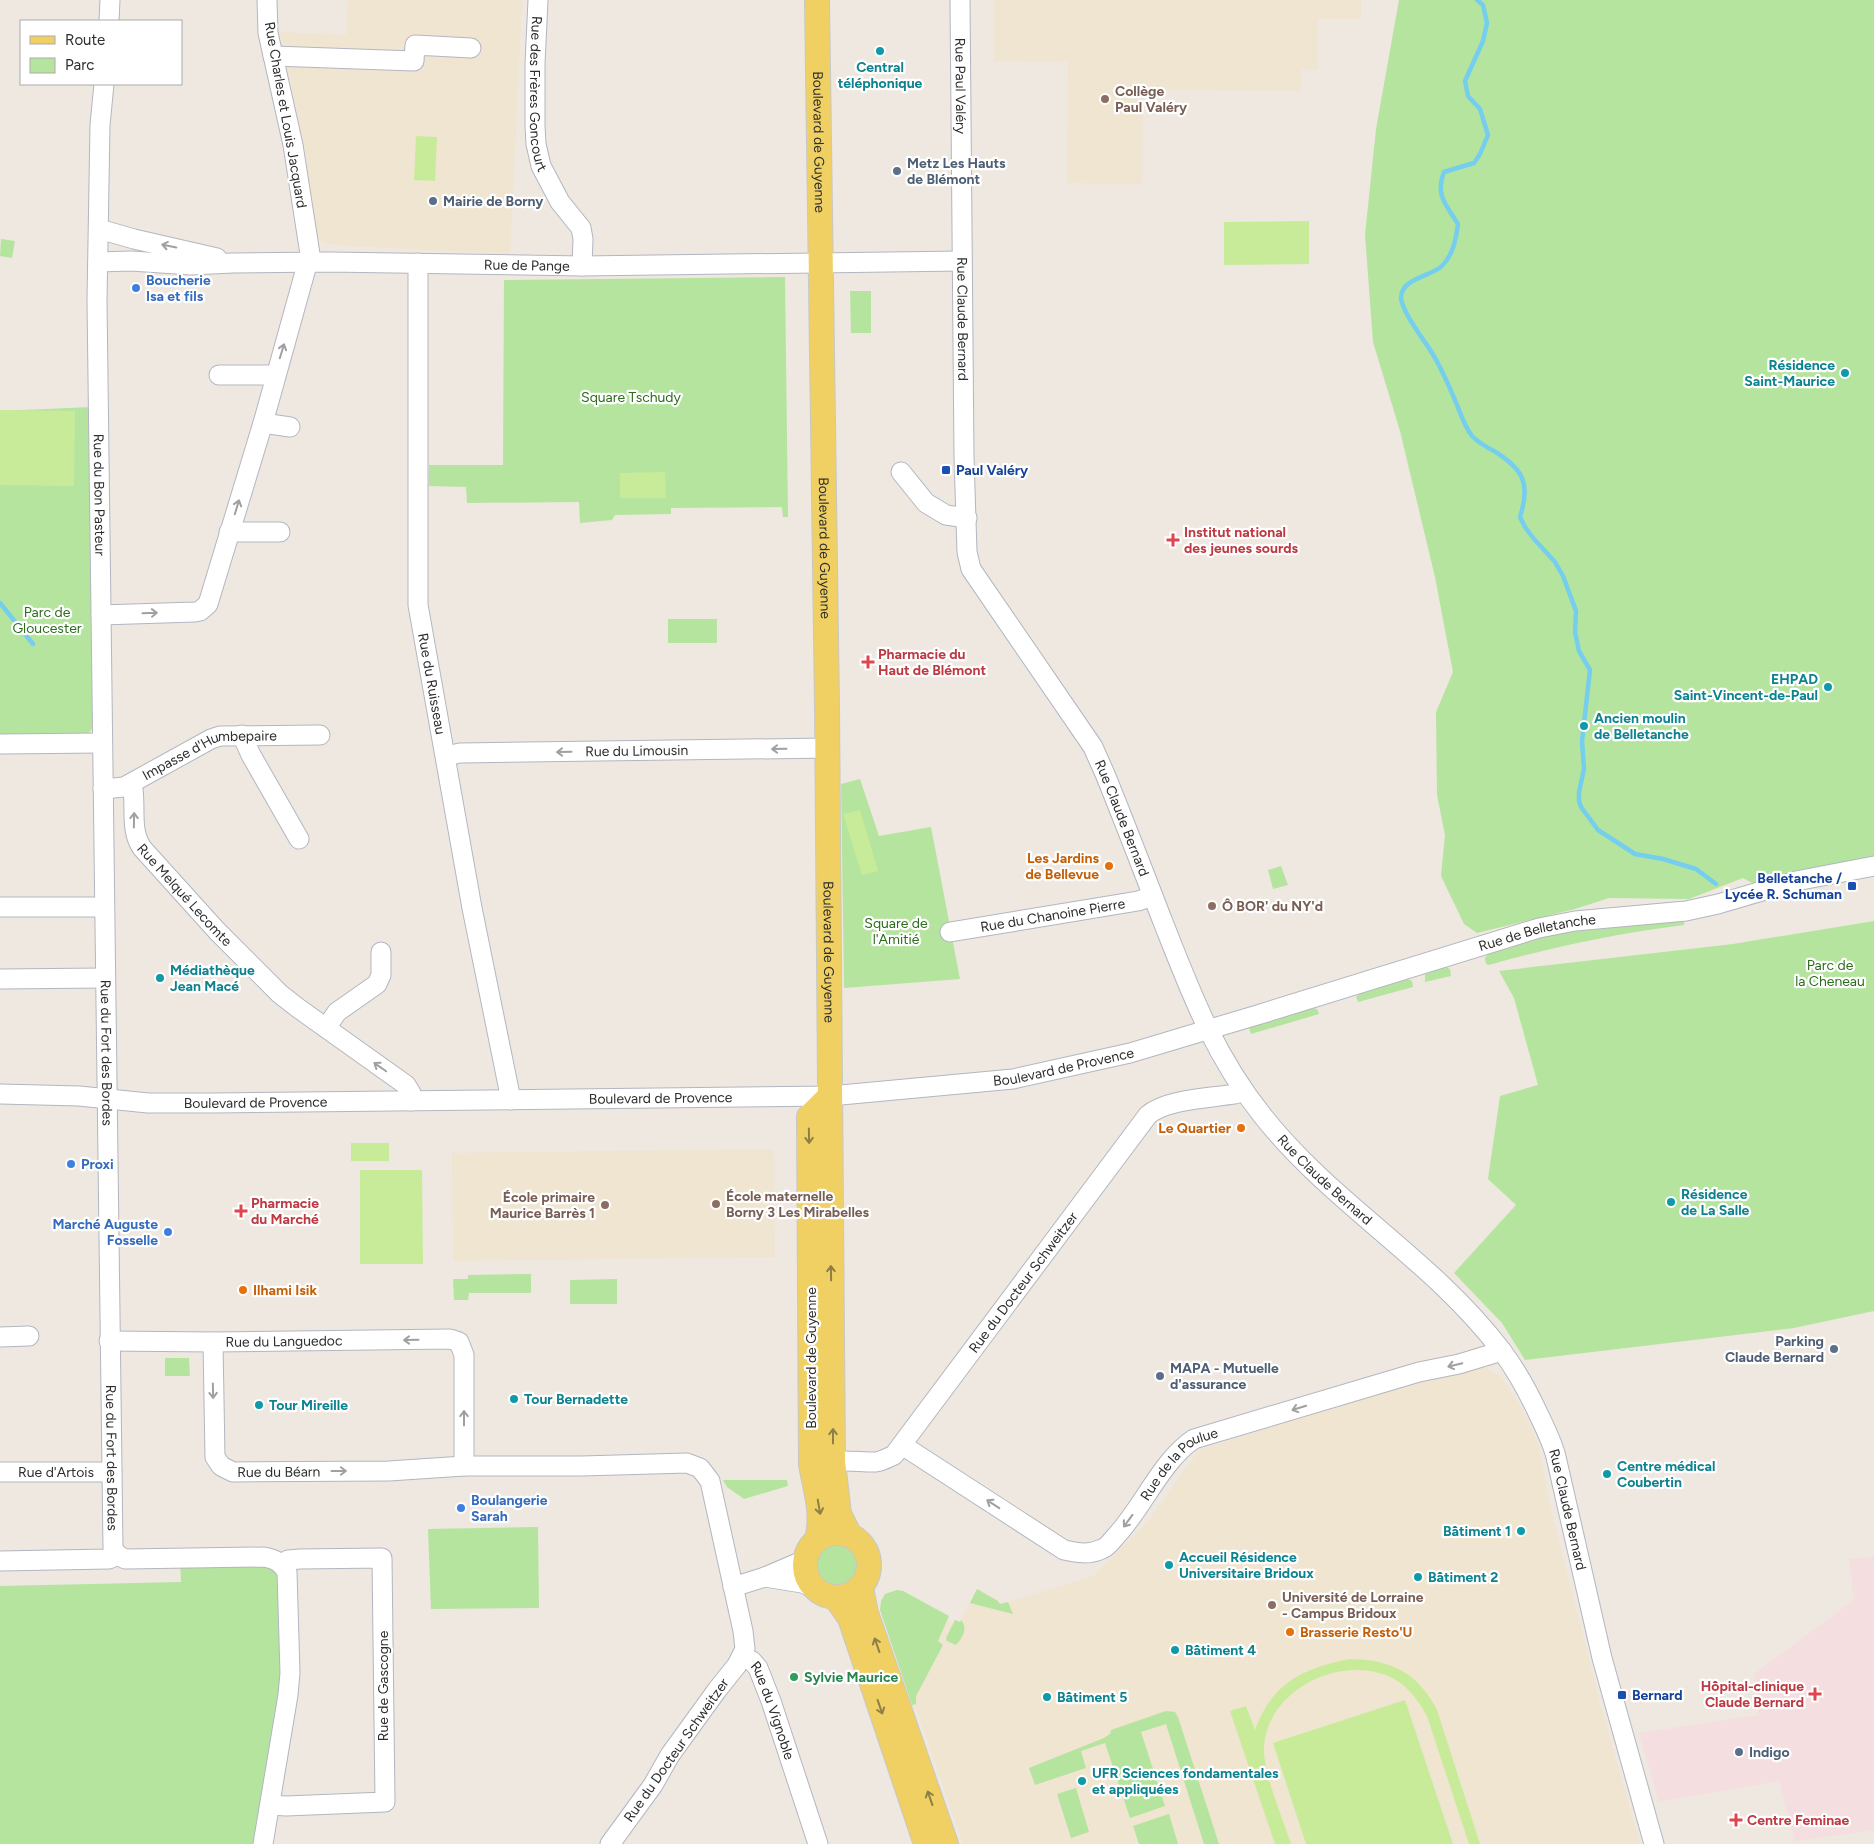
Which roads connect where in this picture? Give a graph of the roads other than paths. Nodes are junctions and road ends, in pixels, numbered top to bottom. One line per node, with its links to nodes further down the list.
1 (110, 0): 6 (street)
2 (267, 0): 8 (street, Rue Charles et Louis Jacquard)
3 (538, 0): 17 (street, Rue des Frères Goncourt)
4 (817, 0): 16 (main road, Boulevard de Guyenne)
5 (960, 0): 11 (street, Rue Paul Valéry)
6 (109, 20)
7 (471, 48): 8 (street)
8 (273, 56): 13 (street, Rue Charles et Louis Jacquard)
9 (104, 85): 10 (street, Rue du Bon Pasteur)
10 (99, 228): 12 (street, Rue du Bon Pasteur); 14 (street, Rue de Pange, one-way to 10)
11 (962, 261): 16 (street, Rue Claude Bernard); 23 (street, Rue Claude Bernard)
12 (98, 262): 14 (street, Rue de Pange); 26 (street, Rue du Bon Pasteur)
13 (308, 262): 14 (street, Rue de Pange); 15 (street, Rue de Pange); 19 (street, Rue Charles et Louis Jacquard, one-way to 13)
14 (233, 263)
15 (418, 263): 17 (street, Rue de Pange); 32 (street, Rue du Ruisseau)
16 (820, 263): 17 (street, Rue de Pange); 31 (main road, Boulevard de Guyenne)
17 (582, 266)
18 (219, 375): 19 (street)
19 (275, 375): 20 (street, Rue Charles et Louis Jacquard)
20 (263, 423): 21 (street); 24 (street, Rue Charles et Louis Jacquard, one-way to 20)
21 (290, 428)
22 (901, 472): 23 (street)
23 (967, 518): 37 (street, Rue Claude Bernard)
24 (229, 532): 25 (street); 26 (street, Rue Charles et Louis Jacquard, one-way to 24)
25 (280, 532)
26 (101, 615): 29 (street, Rue du Bon Pasteur)
27 (242, 735): 28 (street, Impasse d'Humbepaire); 33 (street, Impasse d'Humbepaire); 35 (street)
28 (320, 735)
29 (102, 743): 30 (street); 34 (street, Rue du Bon Pasteur)
30 (0, 744)
31 (828, 748): 32 (street, Rue du Limousin, one-way to 32); 48 (main road, Boulevard de Guyenne)
32 (446, 756): 50 (street, Rue du Ruisseau)
33 (132, 783): 34 (street, Impasse d'Humbepaire); 44 (street, Rue Melqué Lecomte, one-way to 33)
34 (103, 789): 39 (street, Rue du Bon Pasteur)
35 (298, 839)
36 (1874, 866): 45 (street, Rue de Belletanche)
37 (1153, 896): 40 (street, Rue du Chanoine Pierre); 45 (street, Rue Claude Bernard)
38 (0, 907): 39 (street)
39 (104, 907): 42 (street, Rue du Fort des Bordes)
40 (950, 932)
41 (381, 952): 44 (street)
42 (105, 978): 43 (street); 49 (street, Rue du Fort des Bordes)
43 (0, 979)
44 (326, 1028): 51 (street, Rue Melqué Lecomte, one-way to 44)
45 (1208, 1030): 46 (street, Rue Claude Bernard); 48 (street, Boulevard de Provence)
46 (1243, 1090): 57 (street, Rue Claude Bernard); 58 (street, Rue du Docteur Schweitzer)
47 (0, 1094): 49 (street, Boulevard de Provence)
48 (830, 1096): 50 (street, Boulevard de Provence); 52 (main road, Boulevard de Guyenne)
49 (106, 1099): 51 (street, Boulevard de Provence); 55 (street, Rue du Fort des Bordes)
50 (511, 1100): 51 (street, Boulevard de Provence)
51 (411, 1101)
52 (821, 1327): 59 (main road, Boulevard de Guyenne, one-way to 52); 64 (main road, Boulevard de Guyenne)
53 (29, 1336): 54 (street)
54 (0, 1337)
55 (109, 1341): 56 (street, Rue du Languedoc); 63 (street, Rue du Fort des Bordes)
56 (213, 1342): 60 (street, Rue du Béarn, one-way to 60); 60 (street, Rue du Languedoc, one-way to 56)
57 (1502, 1352): 58 (street, Rue de la Poulue, one-way to 58); 83 (street, Rue Claude Bernard)
58 (902, 1445): 59 (street, Rue du Docteur Schweitzer)
59 (833, 1462): 64 (street); 65 (main road, Boulevard de Guyenne)
60 (464, 1466): 61 (street, Rue du Béarn)
61 (700, 1468): 72 (street, Rue du Vignoble)
62 (0, 1472): 63 (street, Rue d'Artois)
63 (112, 1472): 67 (street, Rue du Fort des Bordes)
64 (814, 1481): 66 (main road, Boulevard de Guyenne, one-way to 66)
65 (849, 1534): 66 (main road); 74 (main road)
66 (817, 1539): 68 (main road)
67 (118, 1555): 69 (street); 70 (street)
68 (805, 1560): 71 (street); 73 (main road)
69 (0, 1561)
70 (282, 1564): 77 (street); 77 (street, Rue de Gascogne)
71 (765, 1578): 72 (street); 73 (street)
72 (733, 1587): 76 (street, Rue du Vignoble)
73 (813, 1587): 75 (main road)
74 (861, 1588): 75 (main road); 82 (main road, one-way to 74)
75 (836, 1598): 81 (main road, one-way to 81)
76 (742, 1657): 79 (street, Rue du Docteur Schweitzer); 80 (street, Rue du Vignoble)
77 (270, 1805): 78 (street)
78 (263, 1844)
79 (610, 1844)
80 (818, 1844)
81 (926, 1844)
82 (946, 1844)
83 (1654, 1844)

